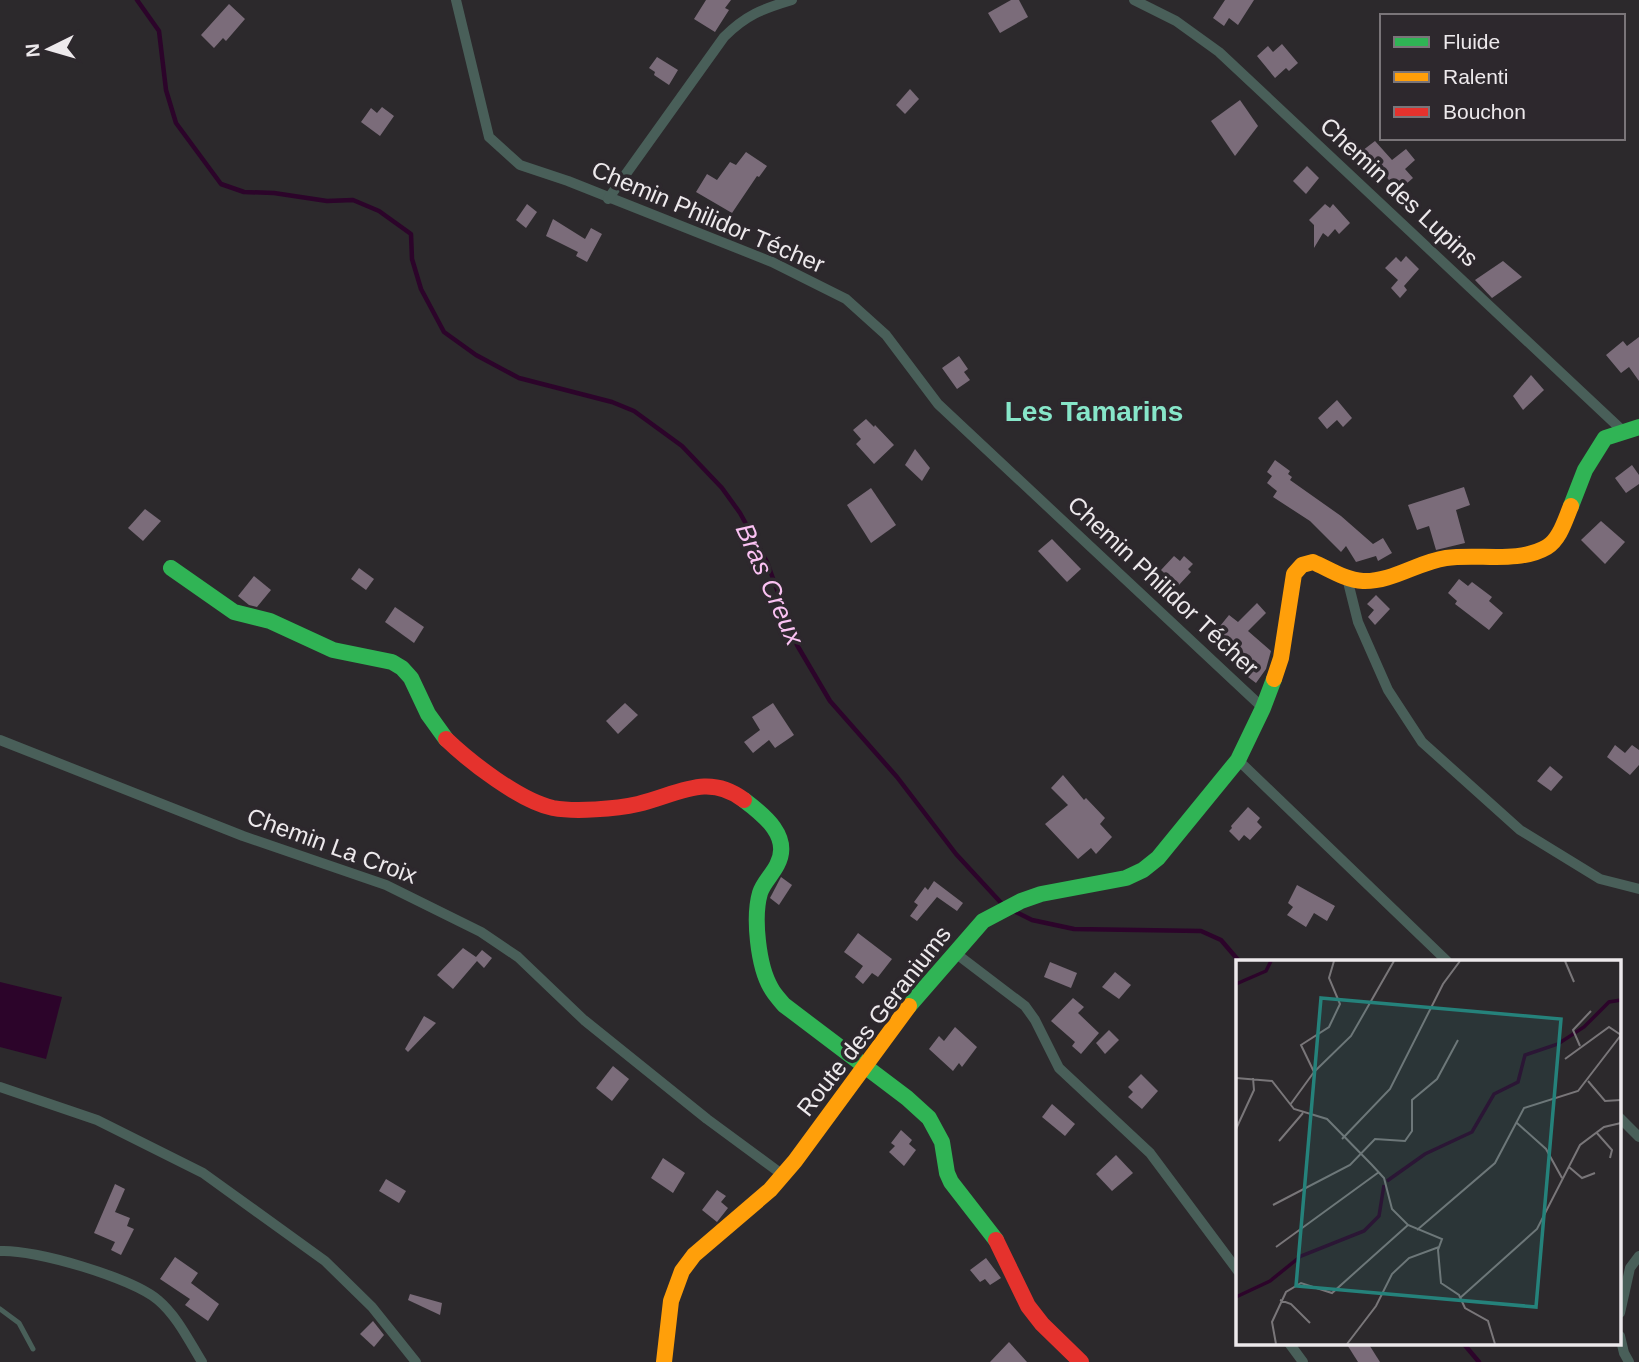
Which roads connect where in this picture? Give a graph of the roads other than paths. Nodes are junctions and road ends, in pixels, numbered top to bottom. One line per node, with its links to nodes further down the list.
1 (456, 0): 4 (street, Chemin Philidor Técher)
2 (792, 0): 4 (street)
3 (1134, 0): 5 (street, Chemin des Lupins)
4 (608, 199): 8 (street, Chemin Philidor Técher)
5 (1631, 430): 7 (street, Route des Geraniums)
6 (171, 568): 14 (street)
7 (1347, 578): 8 (street, Route des Geraniums); 11 (street)
8 (1263, 708): 10 (street, Route des Geraniums)
9 (0, 740): 18 (street, Chemin La Croix)
10 (1238, 760): 12 (street, Route des Geraniums); 13 (street)
11 (1639, 889)
12 (954, 953): 14 (street, Route des Geraniums); 21 (street)
13 (1446, 960)
14 (864, 1067): 18 (street, Route des Geraniums); 30 (street)
15 (0, 1087): 28 (street)
16 (1622, 1120): 17 (street)
17 (1639, 1137)
18 (783, 1175): 29 (street, Route des Geraniums)
19 (0, 1251): 27 (street)
20 (1639, 1256): 22 (street)
21 (1236, 1268)
22 (1622, 1304)
23 (0, 1309): 26 (lane)
24 (1290, 1344): 31 (street)
25 (1622, 1344): 32 (street)
26 (33, 1349)
27 (202, 1362)
28 (416, 1362)
29 (664, 1362)
30 (1081, 1362)
31 (1303, 1362)
32 (1629, 1362)

